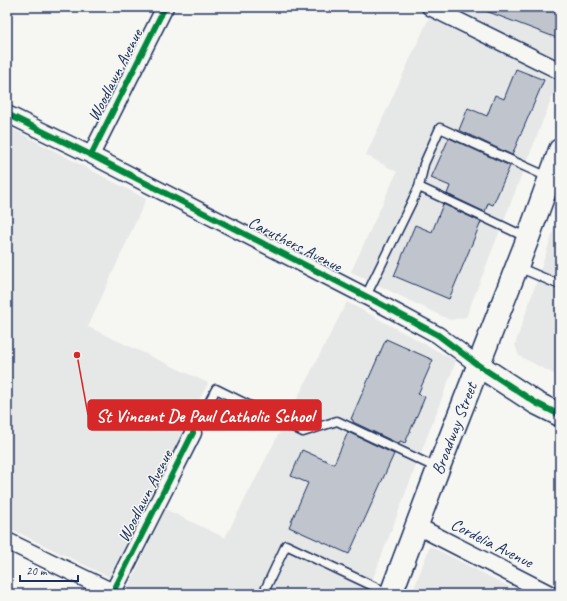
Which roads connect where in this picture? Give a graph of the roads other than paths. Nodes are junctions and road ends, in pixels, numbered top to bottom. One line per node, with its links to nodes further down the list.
1 (165, 7): 6 (street, Woodlawn Avenue)
2 (437, 8): 3 (street)
3 (560, 71)
4 (7, 114): 6 (street, Caruthers Avenue)
5 (560, 150): 7 (main road, Broadway Street)
6 (91, 155): 12 (street, Caruthers Avenue)
7 (550, 178): 8 (lane); 9 (main road, Broadway Street)
8 (419, 187): 9 (lane); 12 (lane)
9 (528, 238): 10 (main road, Broadway Street)
10 (517, 266): 11 (lane); 13 (main road, Broadway Street)
11 (560, 285)
12 (366, 296): 13 (street, Caruthers Avenue)
13 (478, 365): 14 (main road, Caruthers Avenue); 16 (main road, Broadway Street)
14 (560, 415)
15 (193, 433): 16 (lane); 19 (street, Woodlawn Avenue)
16 (438, 469): 17 (main road, Broadway Street)
17 (418, 526): 21 (main road, Broadway Street); 22 (street, Cordelia Avenue)
18 (7, 541): 19 (street)
19 (114, 593)
20 (263, 594): 21 (lane)
21 (390, 594)
22 (550, 594)

